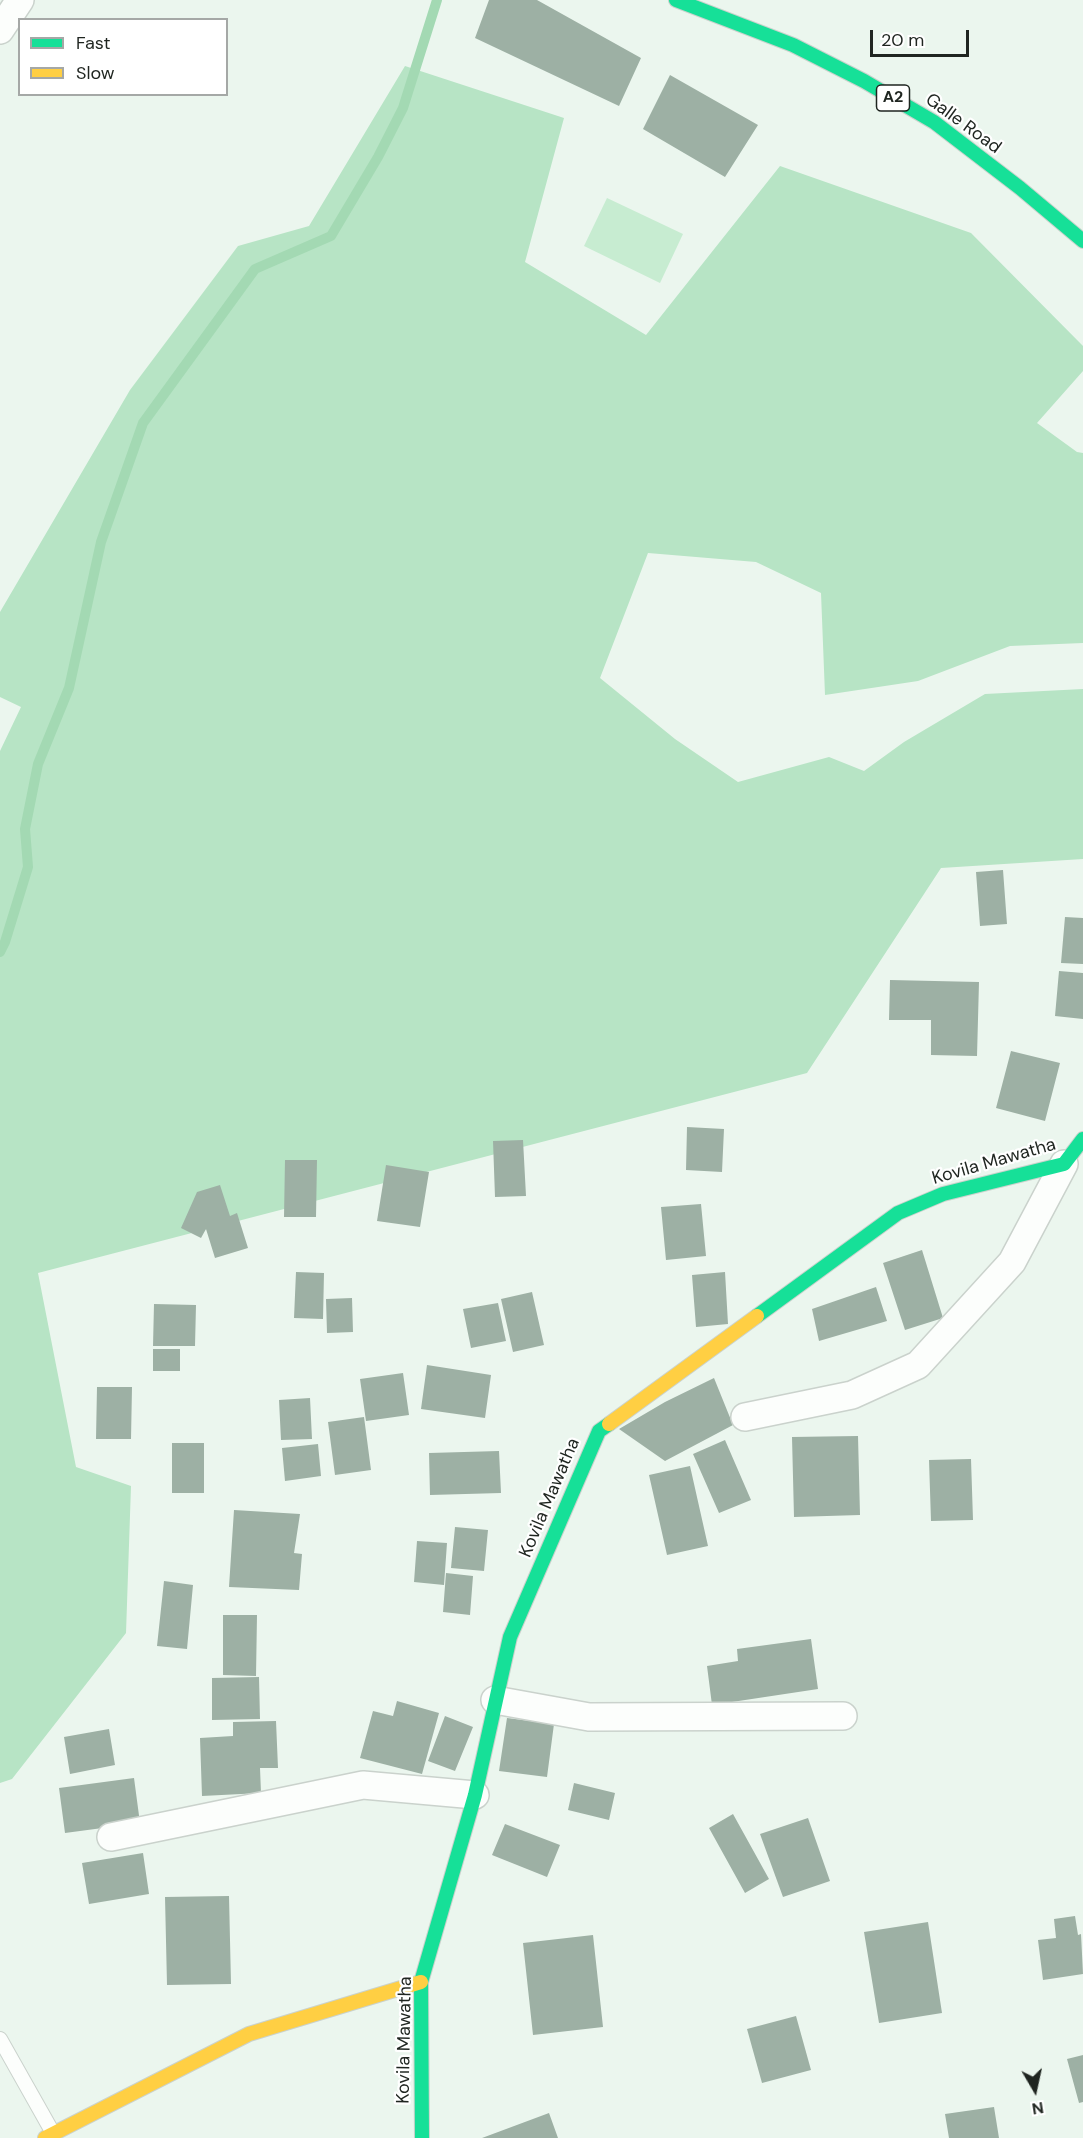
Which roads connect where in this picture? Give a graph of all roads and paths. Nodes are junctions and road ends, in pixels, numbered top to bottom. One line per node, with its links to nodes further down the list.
1 (20, 0): 3 (street)
2 (676, 0): 4 (main road, Galle Road / A2)
3 (0, 30)
4 (1083, 241)
5 (1083, 1139): 6 (main road, Kovila Mawatha)
6 (1065, 1164): 7 (street); 8 (main road, Kovila Mawatha)
7 (745, 1417)
8 (495, 1700): 9 (street); 10 (main road, Kovila Mawatha)
9 (843, 1716)
10 (475, 1795): 11 (street); 12 (main road, Kovila Mawatha)
11 (111, 1837)
12 (421, 1982): 14 (main road); 15 (main road, Kovila Mawatha)
13 (0, 2039): 14 (lane)
14 (49, 2135)
15 (422, 2138)

